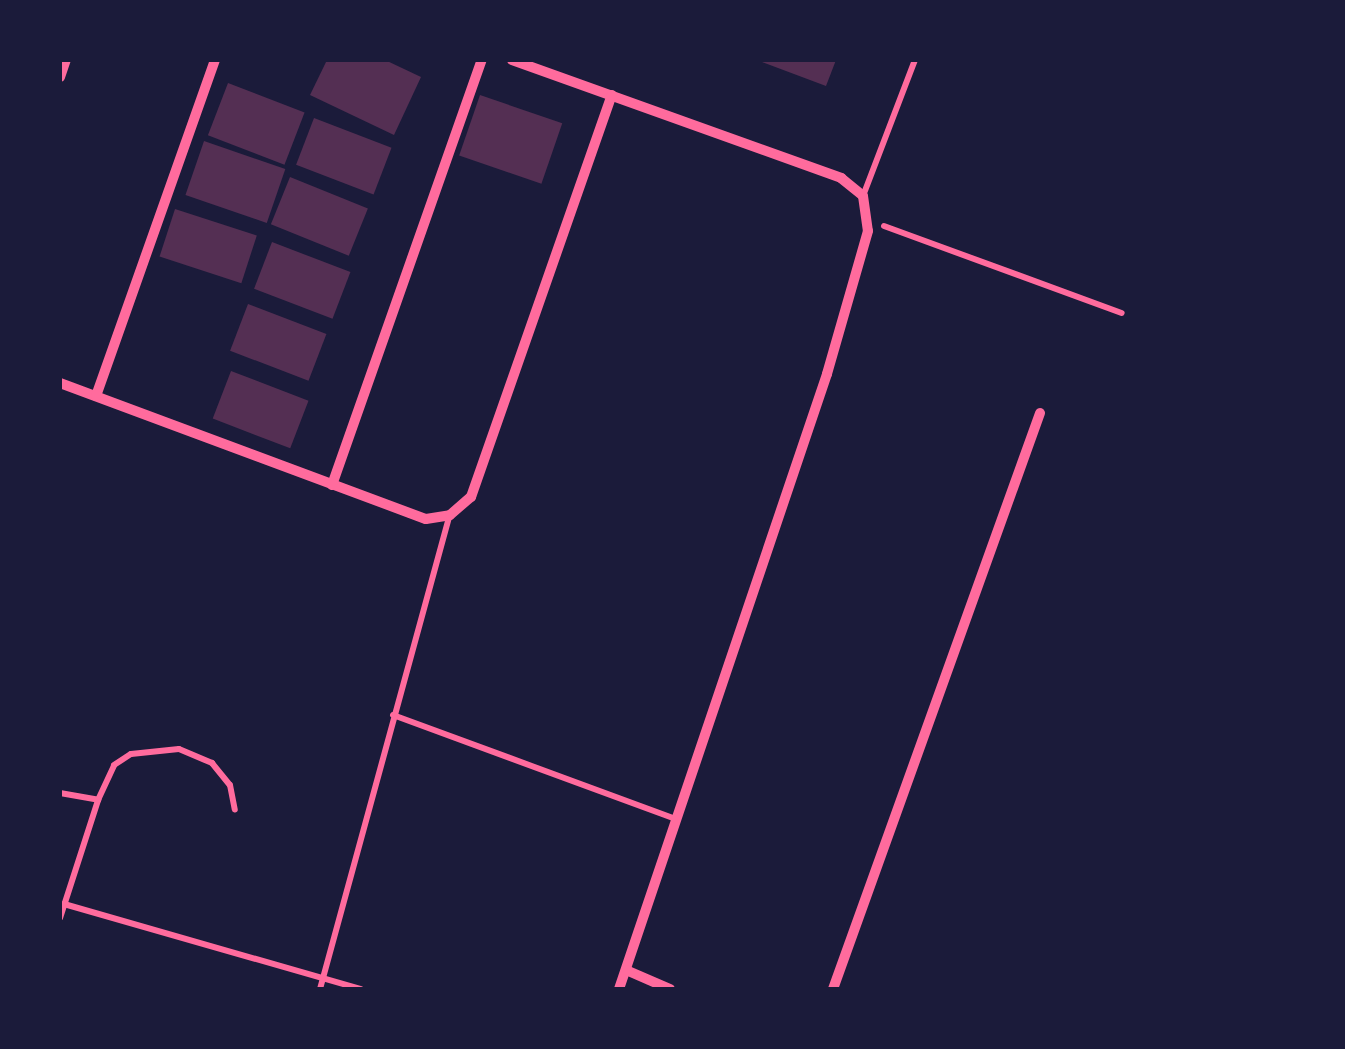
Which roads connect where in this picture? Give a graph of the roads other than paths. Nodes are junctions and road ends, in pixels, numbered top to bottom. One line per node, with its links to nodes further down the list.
1 (215, 60): 8 (street)
2 (482, 60): 10 (street)
3 (512, 60): 5 (street)
4 (915, 60): 6 (lane)
5 (612, 96): 6 (street); 11 (street)
6 (862, 196): 16 (street)
7 (60, 383): 8 (street)
8 (96, 396): 10 (street)
9 (1040, 412): 25 (street)
10 (332, 485): 11 (street)
11 (450, 516): 12 (lane)
12 (392, 715): 16 (lane); 20 (lane)
13 (60, 792): 14 (lane)
14 (98, 800): 15 (lane); 17 (lane)
15 (235, 810)
16 (677, 820): 19 (street)
17 (64, 904): 18 (lane); 20 (lane)
18 (60, 918)
19 (626, 970): 23 (street); 24 (street)
20 (323, 975): 21 (lane); 22 (lane)
21 (320, 989)
22 (361, 989)
23 (619, 989)
24 (670, 989)
25 (833, 989)

